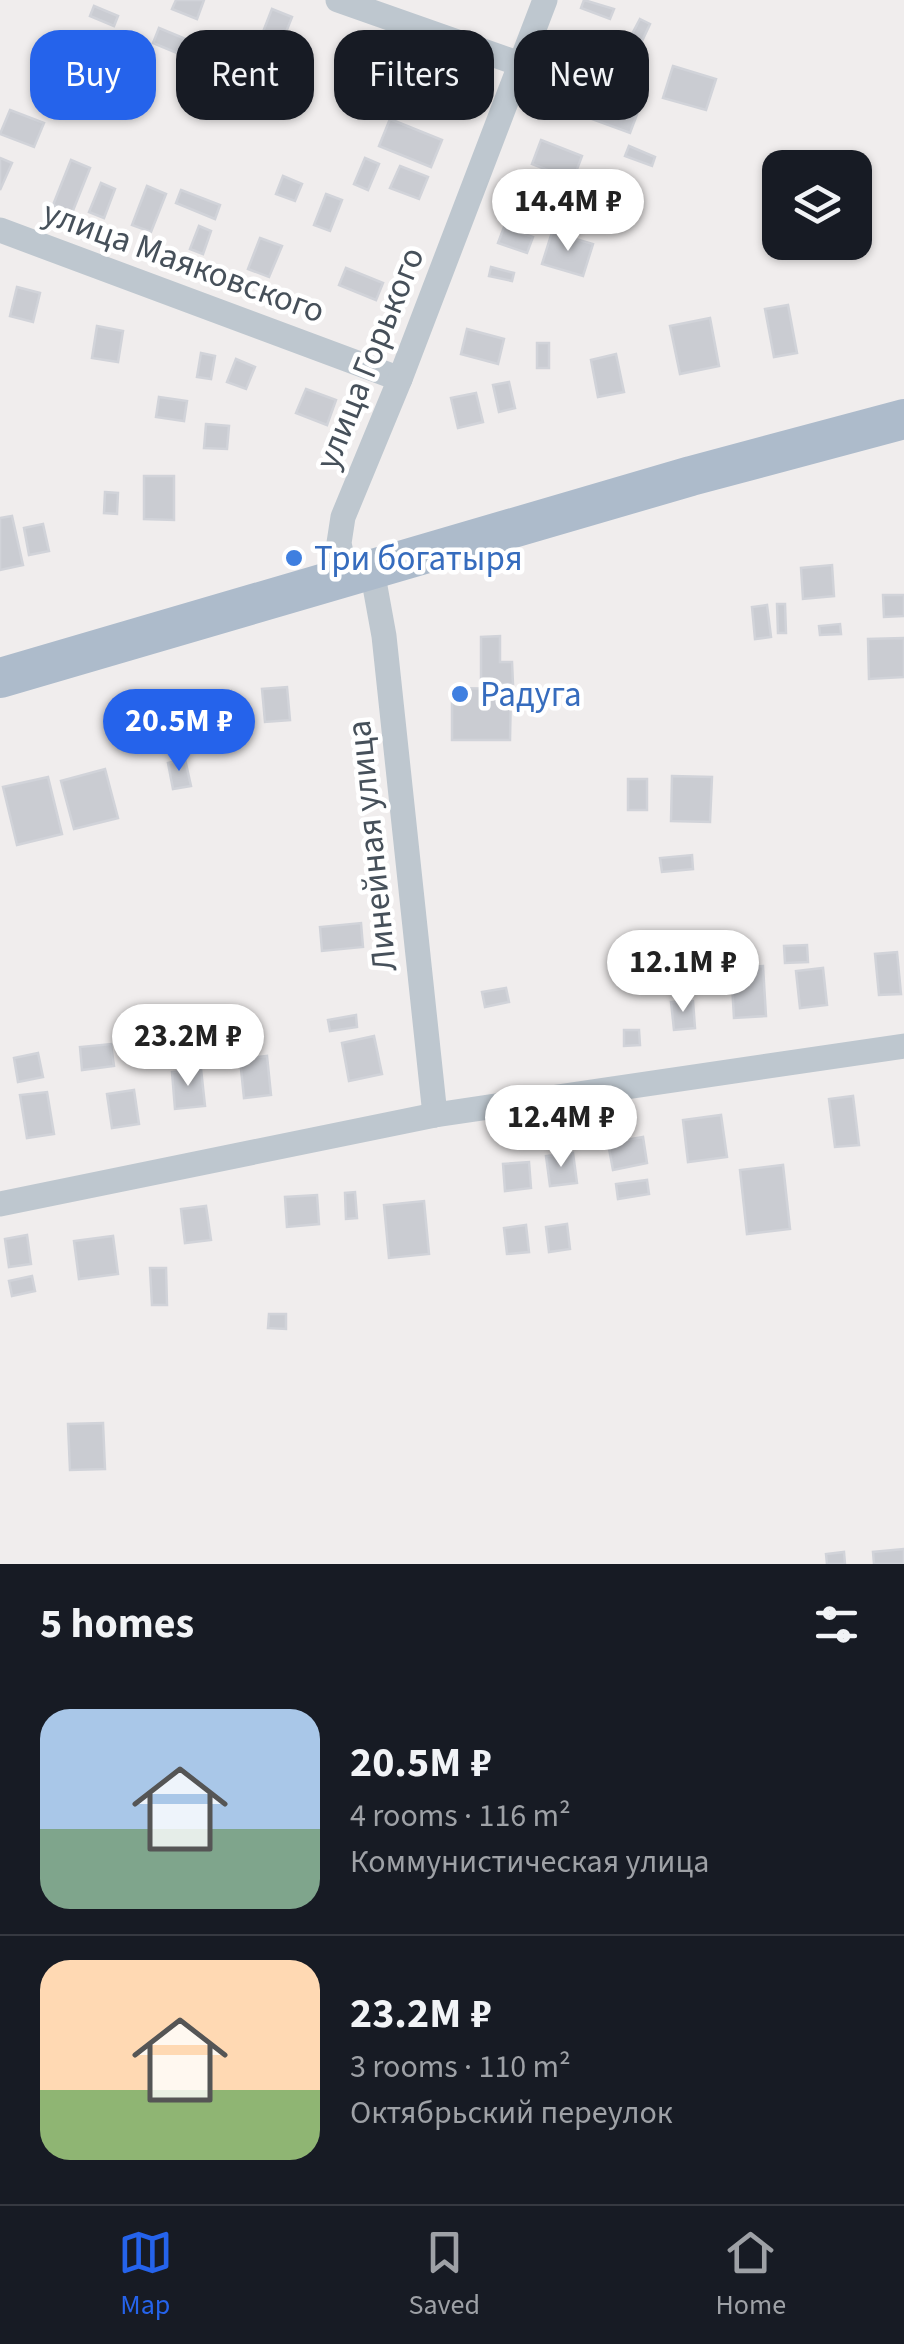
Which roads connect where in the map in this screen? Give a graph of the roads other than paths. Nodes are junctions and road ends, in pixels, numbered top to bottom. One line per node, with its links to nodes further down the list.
1 (338, 0): 4 (street)
2 (545, 0): 3 (street, улица Горького)
3 (533, 30)
4 (514, 62)
5 (514, 80): 7 (street, улица Горького)
6 (0, 230): 7 (street, улица Маяковского)
7 (400, 379): 9 (street, улица Горького)
8 (904, 419): 9 (main road)
9 (359, 573): 10 (main road); 12 (street, Линейная улица)
10 (0, 678)
11 (904, 1046): 12 (street)
12 (435, 1115): 13 (street)
13 (0, 1204)

